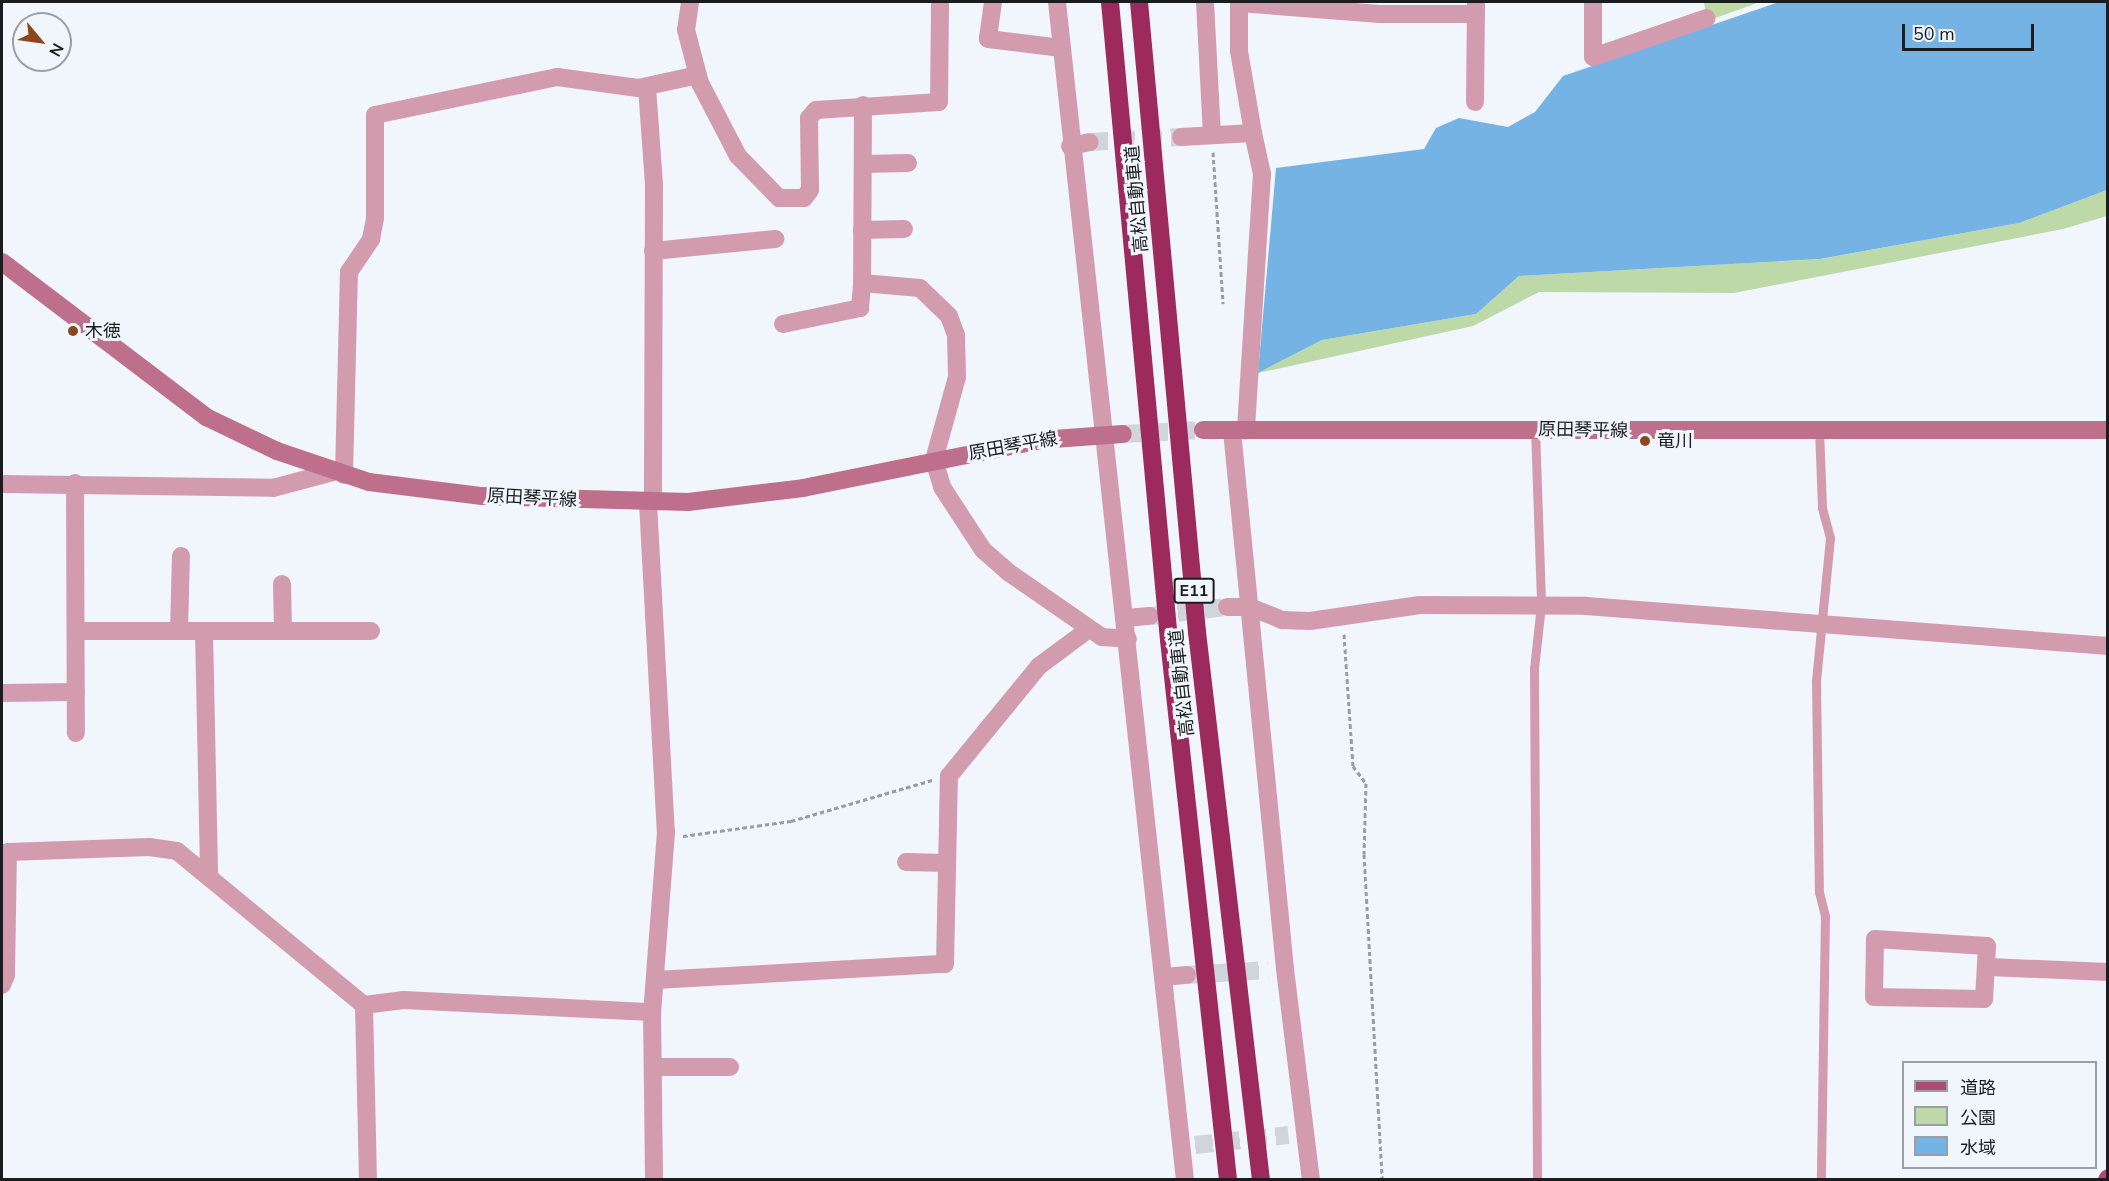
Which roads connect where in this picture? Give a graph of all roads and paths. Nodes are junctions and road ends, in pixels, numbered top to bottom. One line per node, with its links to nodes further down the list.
1 (690, 2): 13 (street)
2 (940, 2): 16 (street)
3 (993, 2): 12 (street)
4 (1058, 2): 12 (street)
5 (1110, 2): 82 (highway, 高松自動車道 / E11)
6 (1139, 2): 83 (highway, 高松自動車道 / E11)
7 (1205, 2): 18 (street)
8 (1239, 2): 10 (street); 17 (street)
9 (1593, 2): 11 (street)
10 (1476, 8): 15 (street)
11 (1707, 18)
12 (1061, 48): 21 (street)
13 (698, 75): 14 (street); 16 (street)
14 (647, 87): 27 (street); 40 (street)
15 (1475, 102)
16 (863, 105): 23 (street)
17 (1253, 133): 18 (street); 36 (street)
18 (1212, 135): 19 (street); 30 (path)
19 (1181, 137)
20 (1090, 142): 21 (street)
21 (1070, 146): 38 (street)
22 (908, 163): 23 (street)
23 (863, 164): 25 (street)
24 (904, 229): 25 (street)
25 (862, 230): 29 (street)
26 (775, 239): 27 (street)
27 (653, 251): 43 (street)
28 (2, 262): 40 (main road, 原田琴平線)
29 (862, 284): 31 (street); 39 (street)
30 (1223, 304)
31 (783, 324)
32 (1534, 429): 33 (main road, 原田琴平線); 36 (main road, 原田琴平線); 46 (lane)
33 (1819, 429): 35 (main road, 原田琴平線); 52 (lane)
34 (1203, 430): 36 (main road, 原田琴平線)
35 (2108, 430)
36 (1239, 431): 47 (street)
37 (1123, 434): 38 (main road, 原田琴平線)
38 (1102, 435): 39 (main road, 原田琴平線); 50 (street)
39 (934, 460): 43 (main road, 原田琴平線); 53 (street)
40 (339, 474): 41 (street); 43 (main road, 原田琴平線)
41 (75, 483): 42 (street); 54 (street)
42 (2, 484)
43 (651, 503): 65 (street)
44 (181, 556): 55 (street)
45 (282, 584): 57 (street)
46 (1541, 605): 51 (street); 52 (street); 86 (lane)
47 (1250, 606): 48 (street); 51 (street); 84 (street)
48 (1227, 607)
49 (1150, 616): 50 (street)
50 (1126, 618): 59 (street)
51 (1343, 618): 85 (path)
52 (1824, 627): 60 (street); 87 (lane)
53 (1089, 629): 59 (street); 64 (street)
54 (76, 631): 55 (street); 61 (street)
55 (179, 631): 56 (street)
56 (204, 631): 57 (street); 68 (street)
57 (284, 631): 58 (street)
58 (371, 631)
59 (1128, 639): 72 (street)
60 (2108, 646)
61 (76, 692): 62 (street); 63 (street)
62 (2, 693)
63 (76, 733)
64 (949, 776): 65 (path); 67 (street)
65 (666, 836): 73 (street)
66 (906, 862): 67 (street)
67 (947, 863): 73 (street)
68 (208, 877): 74 (street); 75 (street)
69 (1989, 967): 69 (street); 70 (street)
70 (2108, 972)
71 (1187, 975): 72 (street)
72 (1163, 977): 81 (street)
73 (655, 980): 76 (street)
74 (2, 985)
75 (364, 1005): 76 (street); 79 (street)
76 (652, 1012): 77 (street)
77 (653, 1067): 78 (street); 80 (street)
78 (730, 1067)
79 (368, 1179)
80 (654, 1179)
81 (1185, 1179)
82 (1228, 1179)
83 (1261, 1179)
84 (1311, 1179)
85 (1382, 1179)
86 (1537, 1179)
87 (1821, 1179)

